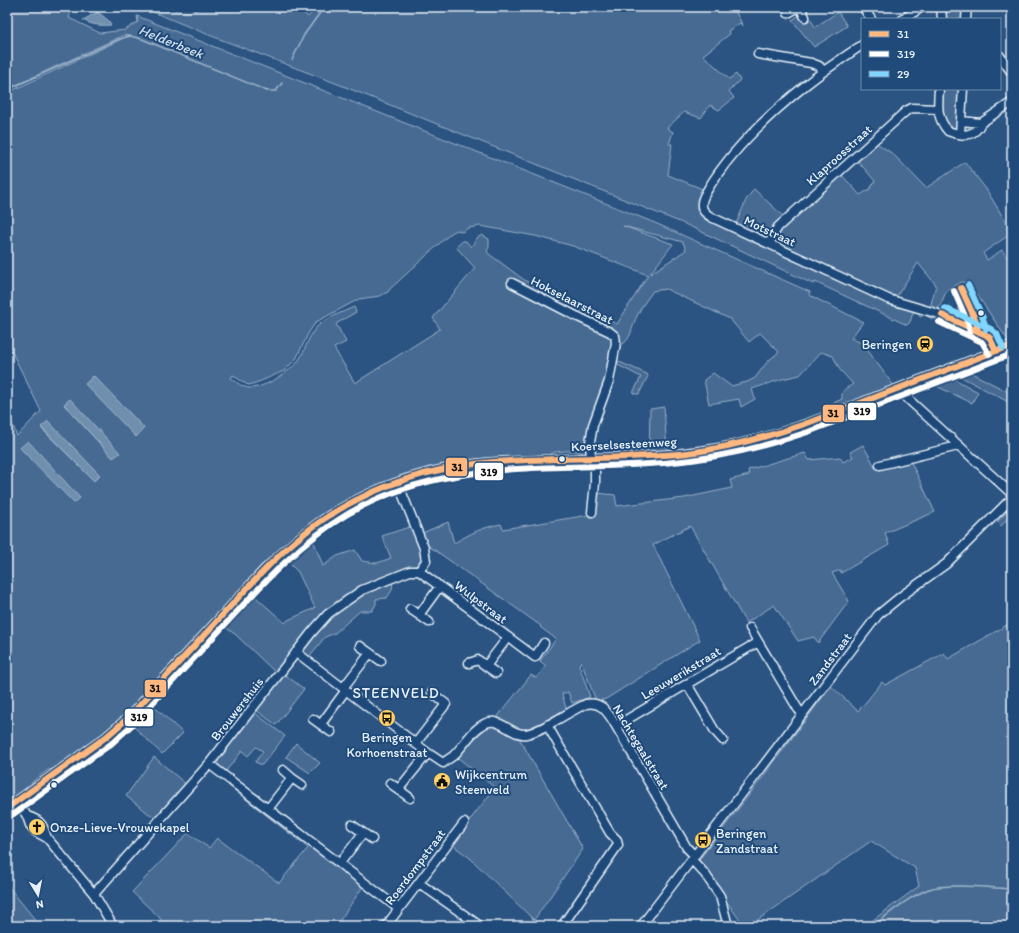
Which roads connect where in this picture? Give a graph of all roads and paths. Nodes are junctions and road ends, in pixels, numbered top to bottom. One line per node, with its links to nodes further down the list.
1 (800, 7): 6 (street); 7 (street)
2 (863, 7): 8 (street)
3 (922, 7): 9 (street)
4 (941, 7): 10 (street)
5 (967, 7): 11 (street)
6 (788, 13)
7 (805, 17)
8 (870, 18)
9 (905, 18)
10 (942, 18)
11 (966, 18)
12 (861, 46): 15 (street, Motstraat)
13 (758, 54): 15 (street)
14 (1001, 57): 16 (street)
15 (824, 71): 24 (street, Motstraat)
16 (1012, 73)
17 (939, 90): 20 (street)
18 (963, 90): 21 (street)
19 (1012, 102): 22 (street)
20 (938, 109): 23 (street); 24 (street, Klaproosstraat)
21 (961, 121): 22 (street); 23 (street)
22 (981, 123): 23 (street)
23 (960, 134)
24 (770, 244): 27 (street, Motstraat)
25 (512, 283): 30 (street, Hokselaarstraat)
26 (1012, 345): 27 (street, Koerselsesteenweg)
27 (996, 351): 28 (street, Koerselsesteenweg)
28 (897, 389): 29 (street); 30 (street, Koerselsesteenweg)
29 (958, 446): 31 (street); 33 (street)
30 (593, 458): 32 (street, Koerselsesteenweg); 35 (street)
31 (880, 465)
32 (398, 483): 36 (street); 71 (street, Koerselsesteenweg)
33 (1012, 494)
34 (1012, 498): 55 (street, Zandstraat)
35 (592, 512)
36 (419, 571): 37 (street, Wulpstraat); 46 (street, Brouwershuis)
37 (440, 586): 39 (street, Wulpstraat); 42 (street, Wulpstraat)
38 (410, 609): 39 (street)
39 (418, 614): 40 (street)
40 (429, 622)
41 (750, 628): 43 (street)
42 (508, 638): 44 (street, Wulpstraat); 50 (street, Wulpstraat)
43 (758, 642): 52 (street, Leeuwerikstraat); 55 (street)
44 (544, 643)
45 (360, 646): 47 (street)
46 (296, 652): 53 (street); 64 (street, Brouwershuis)
47 (370, 654): 48 (street); 53 (street)
48 (382, 662)
49 (469, 663): 50 (street)
50 (486, 666): 51 (street)
51 (496, 673)
52 (687, 684): 59 (street, Leeuwerikstraat); 61 (street)
53 (345, 689): 57 (street); 62 (street)
54 (432, 692): 62 (street)
55 (803, 714): 78 (street, Zandstraat)
56 (313, 719): 57 (street)
57 (321, 724): 60 (street)
58 (547, 725): 59 (street, Nachtegaalstraat); 63 (street, Nachtegaalstraat); 86 (street)
59 (616, 726): 78 (street, Nachtegaalstraat)
60 (331, 732)
61 (722, 740)
62 (416, 743): 63 (street)
63 (428, 753): 69 (street)
64 (209, 764): 73 (street); 81 (street, Brouwershuis)
65 (283, 770): 66 (street)
66 (292, 778): 68 (street); 73 (street)
67 (390, 783): 69 (street)
68 (302, 785)
69 (398, 790): 70 (street)
70 (410, 798)
71 (17, 801): 72 (street, Koerselsesteenweg); 81 (street)
72 (7, 808)
73 (268, 809): 79 (street)
74 (464, 823): 80 (street, Roerdompstraat)
75 (352, 825): 76 (street)
76 (363, 833): 77 (street); 79 (street)
77 (372, 839)
78 (694, 858): 87 (street, Zandstraat); 88 (street)
79 (340, 863): 82 (street)
80 (419, 883): 82 (street, Roerdompstraat); 85 (street)
81 (94, 894): 83 (street)
82 (399, 909): 84 (street, Roerdompstraat)
83 (113, 926)
84 (386, 926)
85 (480, 926)
86 (562, 926)
87 (641, 926)
88 (728, 926)

